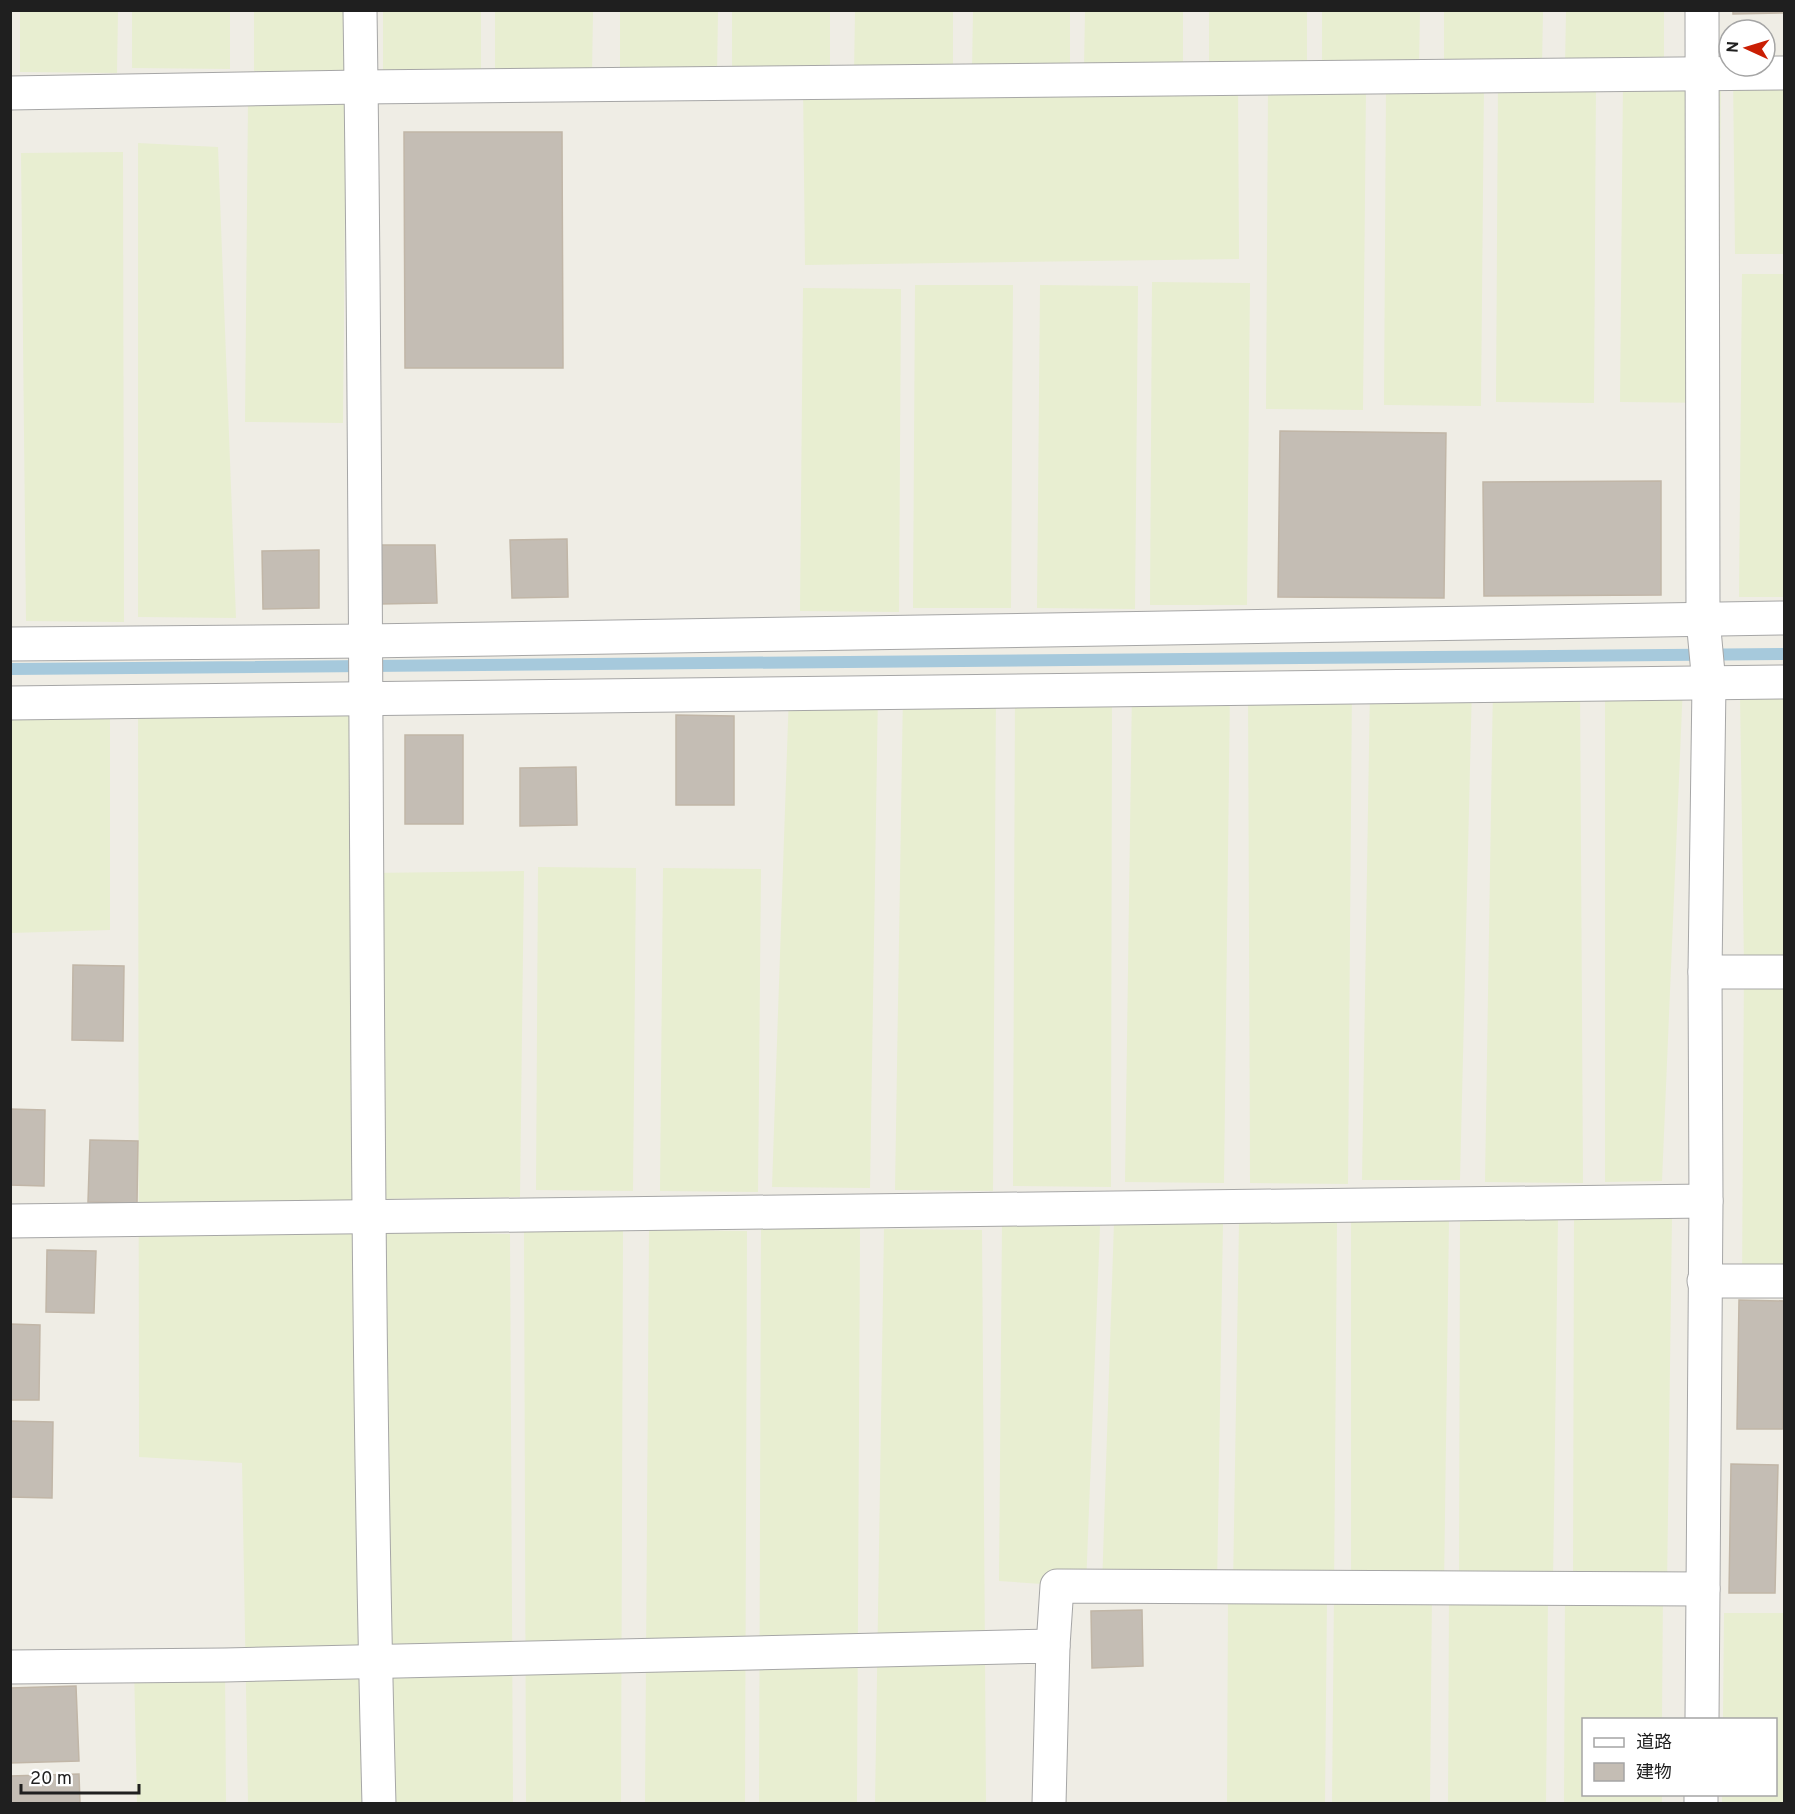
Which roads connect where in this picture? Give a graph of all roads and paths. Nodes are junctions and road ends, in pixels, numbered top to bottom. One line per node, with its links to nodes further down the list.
1 (360, 10): 5 (street)
2 (1702, 10): 3 (street)
3 (1701, 73): 4 (street); 5 (street); 8 (street)
4 (1785, 73)
5 (361, 87): 6 (street); 9 (street)
6 (10, 93)
7 (1785, 618): 8 (street)
8 (1703, 619): 9 (street); 12 (street)
9 (366, 641): 10 (street); 13 (street)
10 (10, 644)
11 (1785, 682): 12 (street)
12 (1709, 684): 13 (street); 15 (street)
13 (366, 698): 14 (street); 18 (street)
14 (10, 703)
15 (1705, 972): 16 (street); 17 (street)
16 (1785, 972)
17 (1706, 1201): 18 (street); 20 (street)
18 (370, 1217): 19 (street); 24 (street)
19 (10, 1221)
20 (1704, 1281): 21 (street); 22 (street)
21 (1785, 1281)
22 (1703, 1589): 23 (street); 26 (street)
23 (1053, 1646): 24 (street); 28 (street)
24 (375, 1661): 25 (street); 27 (street)
25 (10, 1667)
26 (1702, 1718)
27 (379, 1803)
28 (1049, 1803)

